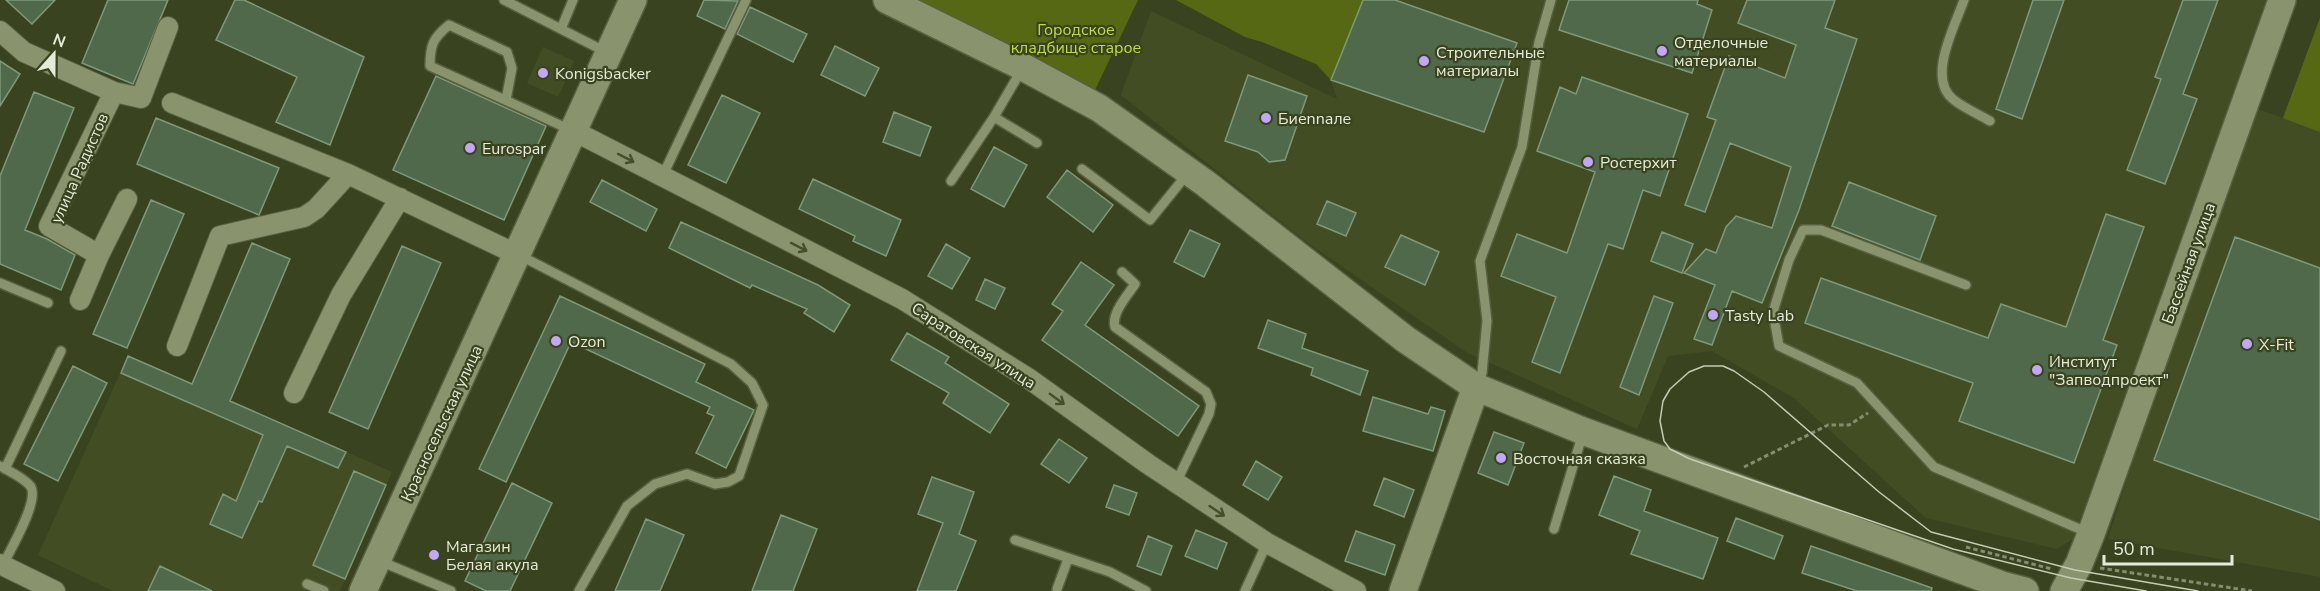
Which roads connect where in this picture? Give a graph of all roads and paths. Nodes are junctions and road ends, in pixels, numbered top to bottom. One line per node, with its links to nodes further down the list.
1 (504, 0): 10 (lane)
2 (573, 0): 10 (lane)
3 (633, 0): 12 (main road, Красносельская улица)
4 (746, 0): 24 (lane)
5 (887, 0): 13 (main road)
6 (1551, 0): 37 (lane)
7 (1964, 0): 18 (lane)
8 (2282, 0): 45 (main road, Бассейная улица)
9 (168, 27): 14 (street, улица Радистов)
10 (561, 29): 12 (lane)
11 (0, 31): 14 (street, улица Радистов)
12 (609, 53): 19 (main road, Красносельская улица)
13 (1023, 67): 17 (lane); 22 (main road)
14 (114, 92): 28 (street, улица Радистов)
15 (506, 100): 19 (lane)
16 (172, 103): 23 (street)
17 (994, 117): 20 (lane); 25 (lane)
18 (1990, 121)
19 (574, 131): 24 (street, Саратовская улица, one-way to 24); 29 (main road, Красносельская улица)
20 (1037, 143)
21 (1082, 169): 22 (lane)
22 (1189, 172): 37 (main road)
23 (348, 174): 26 (street); 35 (street)
24 (662, 177): 43 (street, Саратовская улица, one-way to 43)
25 (951, 181)
26 (400, 198): 29 (street); 38 (street)
27 (127, 199): 28 (street)
28 (99, 255): 33 (street)
29 (518, 255): 49 (main road, Красносельская улица); 59 (lane)
30 (1122, 272): 43 (lane)
31 (0, 283): 34 (lane)
32 (1966, 285): 39 (lane)
33 (80, 300)
34 (48, 303)
35 (177, 346)
36 (61, 351): 42 (lane)
37 (1476, 387): 40 (main road); 62 (main road)
38 (294, 393)
39 (1880, 406): 41 (path); 45 (lane)
40 (1583, 431): 44 (lane); 63 (main road)
41 (1744, 466)
42 (2, 467): 51 (lane)
43 (1176, 483): 47 (street, Саратовская улица, one-way to 47)
44 (1554, 529)
45 (2091, 534): 50 (main road, Бассейная улица)
46 (1015, 540): 48 (lane)
47 (1267, 543): 60 (lane); 61 (street, Саратовская улица)
48 (1068, 559): 53 (lane); 54 (lane)
49 (378, 560): 57 (main road, Красносельская улица); 58 (lane)
50 (2079, 564): 64 (main road, Бассейная улица); 65 (path)
51 (1, 565): 55 (street)
52 (307, 584): 56 (lane)
53 (1057, 589)
54 (1140, 589)
55 (49, 590)
56 (324, 591)
57 (363, 591)
58 (450, 591)
59 (579, 591)
60 (1245, 591)
61 (1356, 591)
62 (1404, 591)
63 (2025, 591)
64 (2064, 591)
65 (2252, 591)

